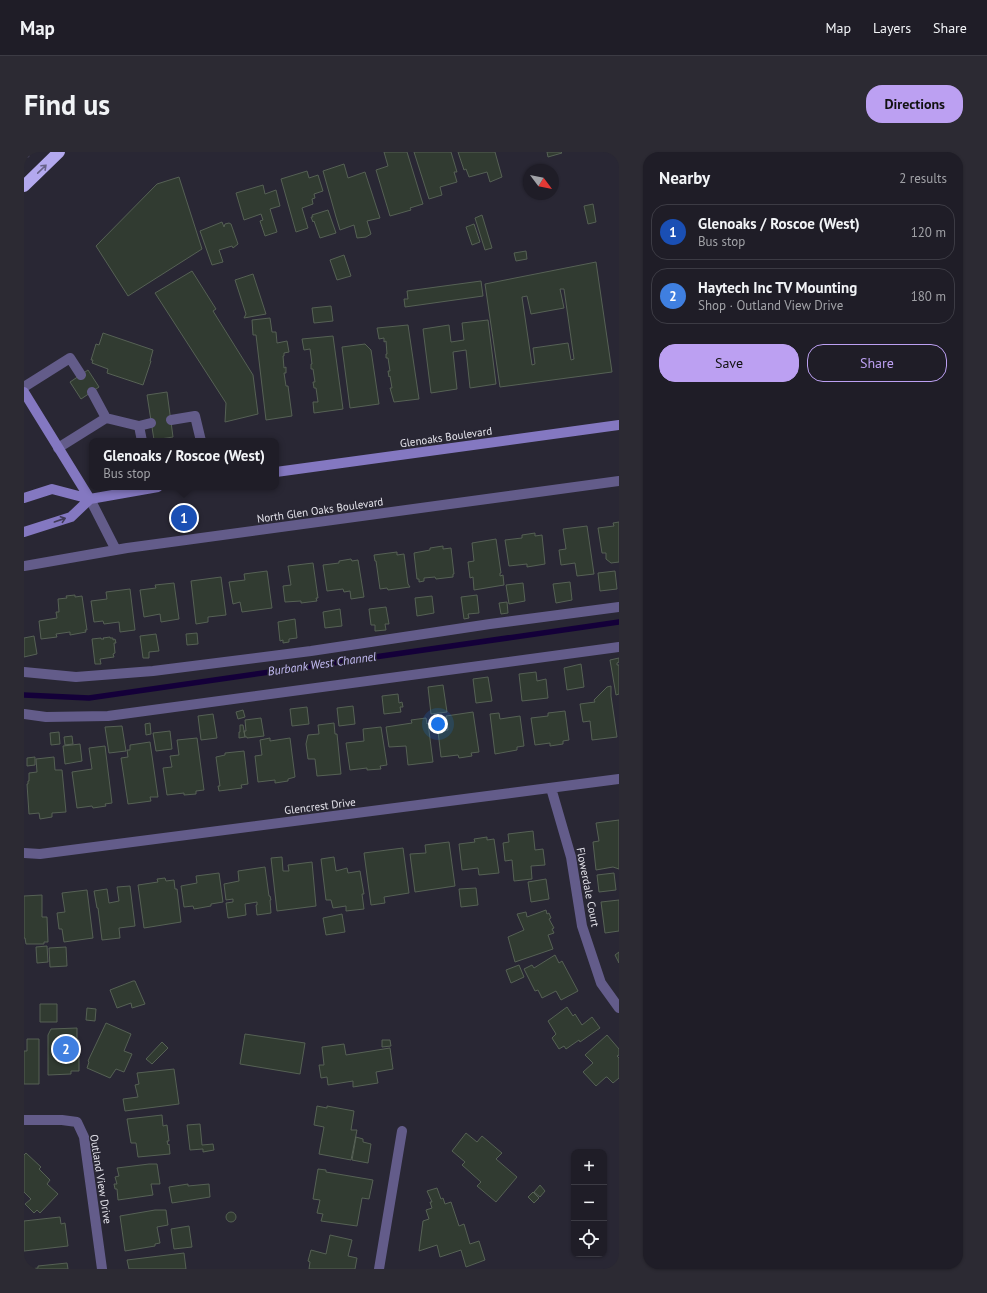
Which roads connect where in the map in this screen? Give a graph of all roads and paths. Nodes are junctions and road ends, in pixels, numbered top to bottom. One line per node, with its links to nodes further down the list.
1 (59, 152): 2 (highway, one-way to 1)
2 (24, 186)
3 (81, 375): 4 (street)
4 (24, 387)
5 (24, 392): 14 (main road)
6 (92, 392): 7 (street)
7 (106, 418): 11 (street); 14 (street)
8 (171, 420): 13 (street)
9 (151, 424): 11 (street)
10 (619, 425): 15 (main road, Glenoaks Boulevard)
11 (139, 426): 12 (street)
12 (141, 438)
13 (200, 438)
14 (58, 448): 19 (main road)
15 (279, 472)
16 (619, 481): 21 (street, North Glen Oaks Boulevard)
17 (138, 490): 19 (main road)
18 (24, 498): 19 (main road)
19 (90, 499): 20 (main road, one-way to 19); 21 (street)
20 (24, 532)
21 (116, 550): 22 (street, North Glen Oaks Boulevard)
22 (24, 566)
23 (619, 607): 25 (street)
24 (619, 647): 26 (street)
25 (24, 672)
26 (24, 714)
27 (619, 779): 28 (street, Glencrest Drive)
28 (550, 788): 29 (street, Glencrest Drive); 30 (street, Flowerdale Court)
29 (24, 853)
30 (619, 1008)
31 (24, 1120): 33 (street, Outland View Drive)
32 (402, 1131): 34 (street)
33 (102, 1269)
34 (379, 1269)

